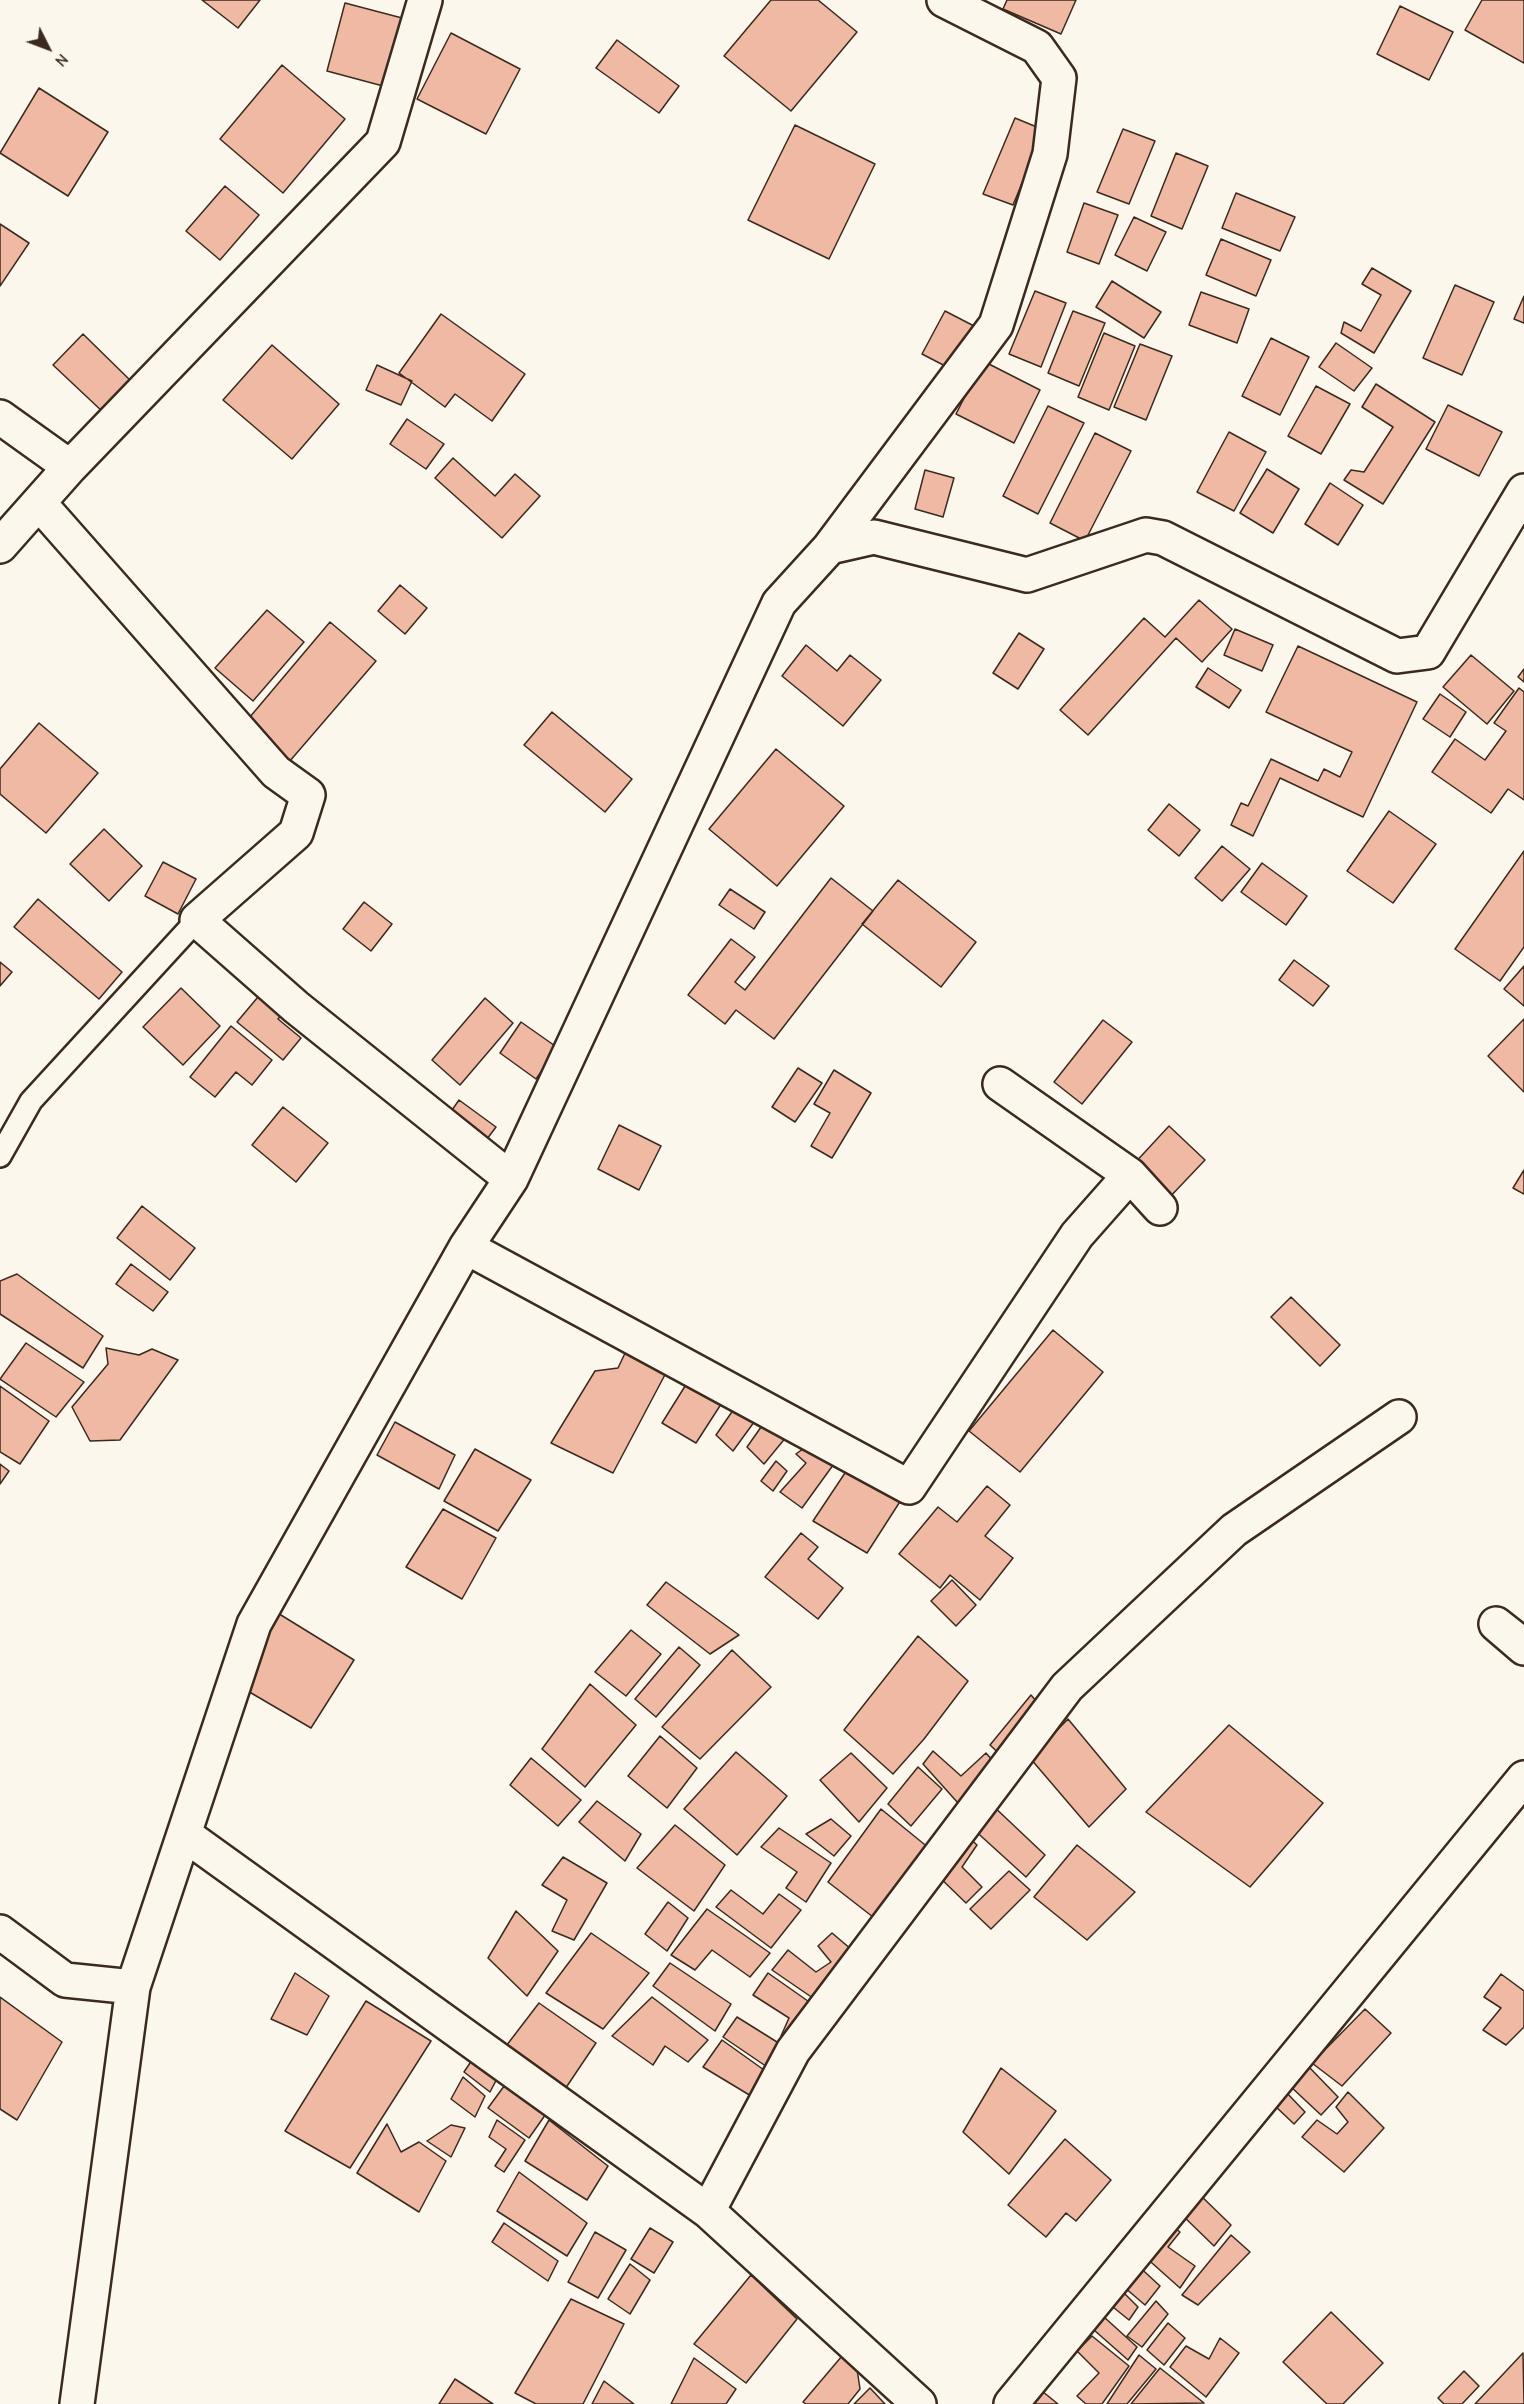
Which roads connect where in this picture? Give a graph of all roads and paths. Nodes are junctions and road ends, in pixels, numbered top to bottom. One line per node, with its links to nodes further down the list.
1 (425, 0): 4 (street)
2 (944, 0): 8 (street)
3 (0, 417): 4 (street)
4 (70, 467): 6 (street)
5 (1524, 491): 8 (street)
6 (39, 503): 7 (street); 9 (street)
7 (0, 546)
8 (830, 547): 13 (street)
9 (197, 920): 11 (lane); 13 (street)
10 (1000, 1084): 12 (street)
11 (0, 1156)
12 (1130, 1174): 14 (street); 15 (street)
13 (512, 1179): 15 (street)
14 (1160, 1208)
15 (466, 1247): 18 (street)
16 (1399, 1417): 21 (street)
17 (1524, 1778): 24 (street)
18 (184, 1834): 20 (street); 21 (street)
19 (0, 1932): 20 (street)
20 (133, 1987): 22 (street)
21 (708, 2211): 23 (street)
22 (77, 2404)
23 (919, 2404)
24 (1011, 2404)

